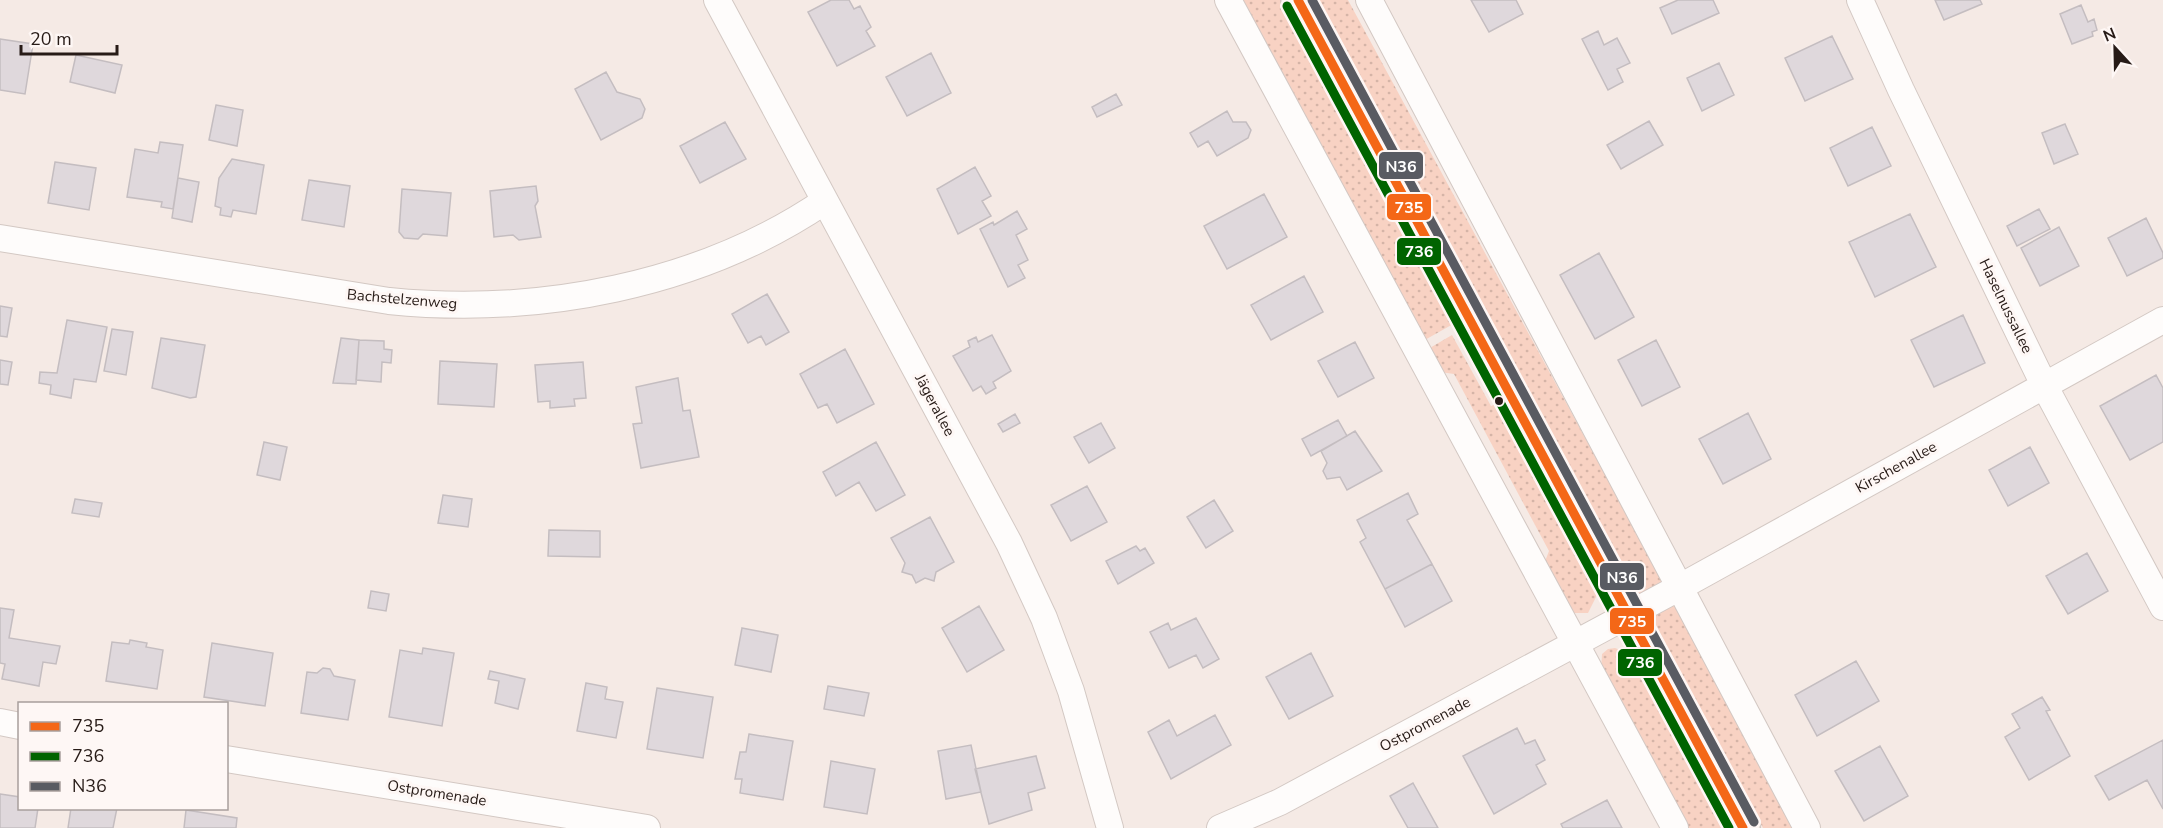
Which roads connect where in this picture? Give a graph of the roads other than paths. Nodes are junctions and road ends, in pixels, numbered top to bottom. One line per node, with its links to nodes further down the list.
1 (717, 0): 6 (street, Jägerallee)
2 (1228, 0): 13 (street)
3 (1298, 0): 12 (street)
4 (1369, 0): 10 (street)
5 (1860, 0): 9 (street, Haselnussallee)
6 (825, 201): 7 (street, Bachstelzenweg); 18 (street, Jägerallee)
7 (0, 238)
8 (2163, 320): 9 (street, Kirschenallee)
9 (2044, 385): 10 (street, Kirschenallee); 11 (street, Haselnussallee)
10 (1682, 586): 12 (street, Kirschenallee); 22 (street)
11 (2163, 607)
12 (1629, 614): 13 (street, Ostpromenade); 21 (street)
13 (1575, 643): 19 (street, Ostpromenade); 20 (street)
14 (0, 722): 15 (street)
15 (18, 726)
16 (228, 759): 17 (street, Ostpromenade)
17 (647, 828)
18 (1110, 828)
19 (1220, 828)
20 (1675, 828)
21 (1743, 828)
22 (1807, 828)

